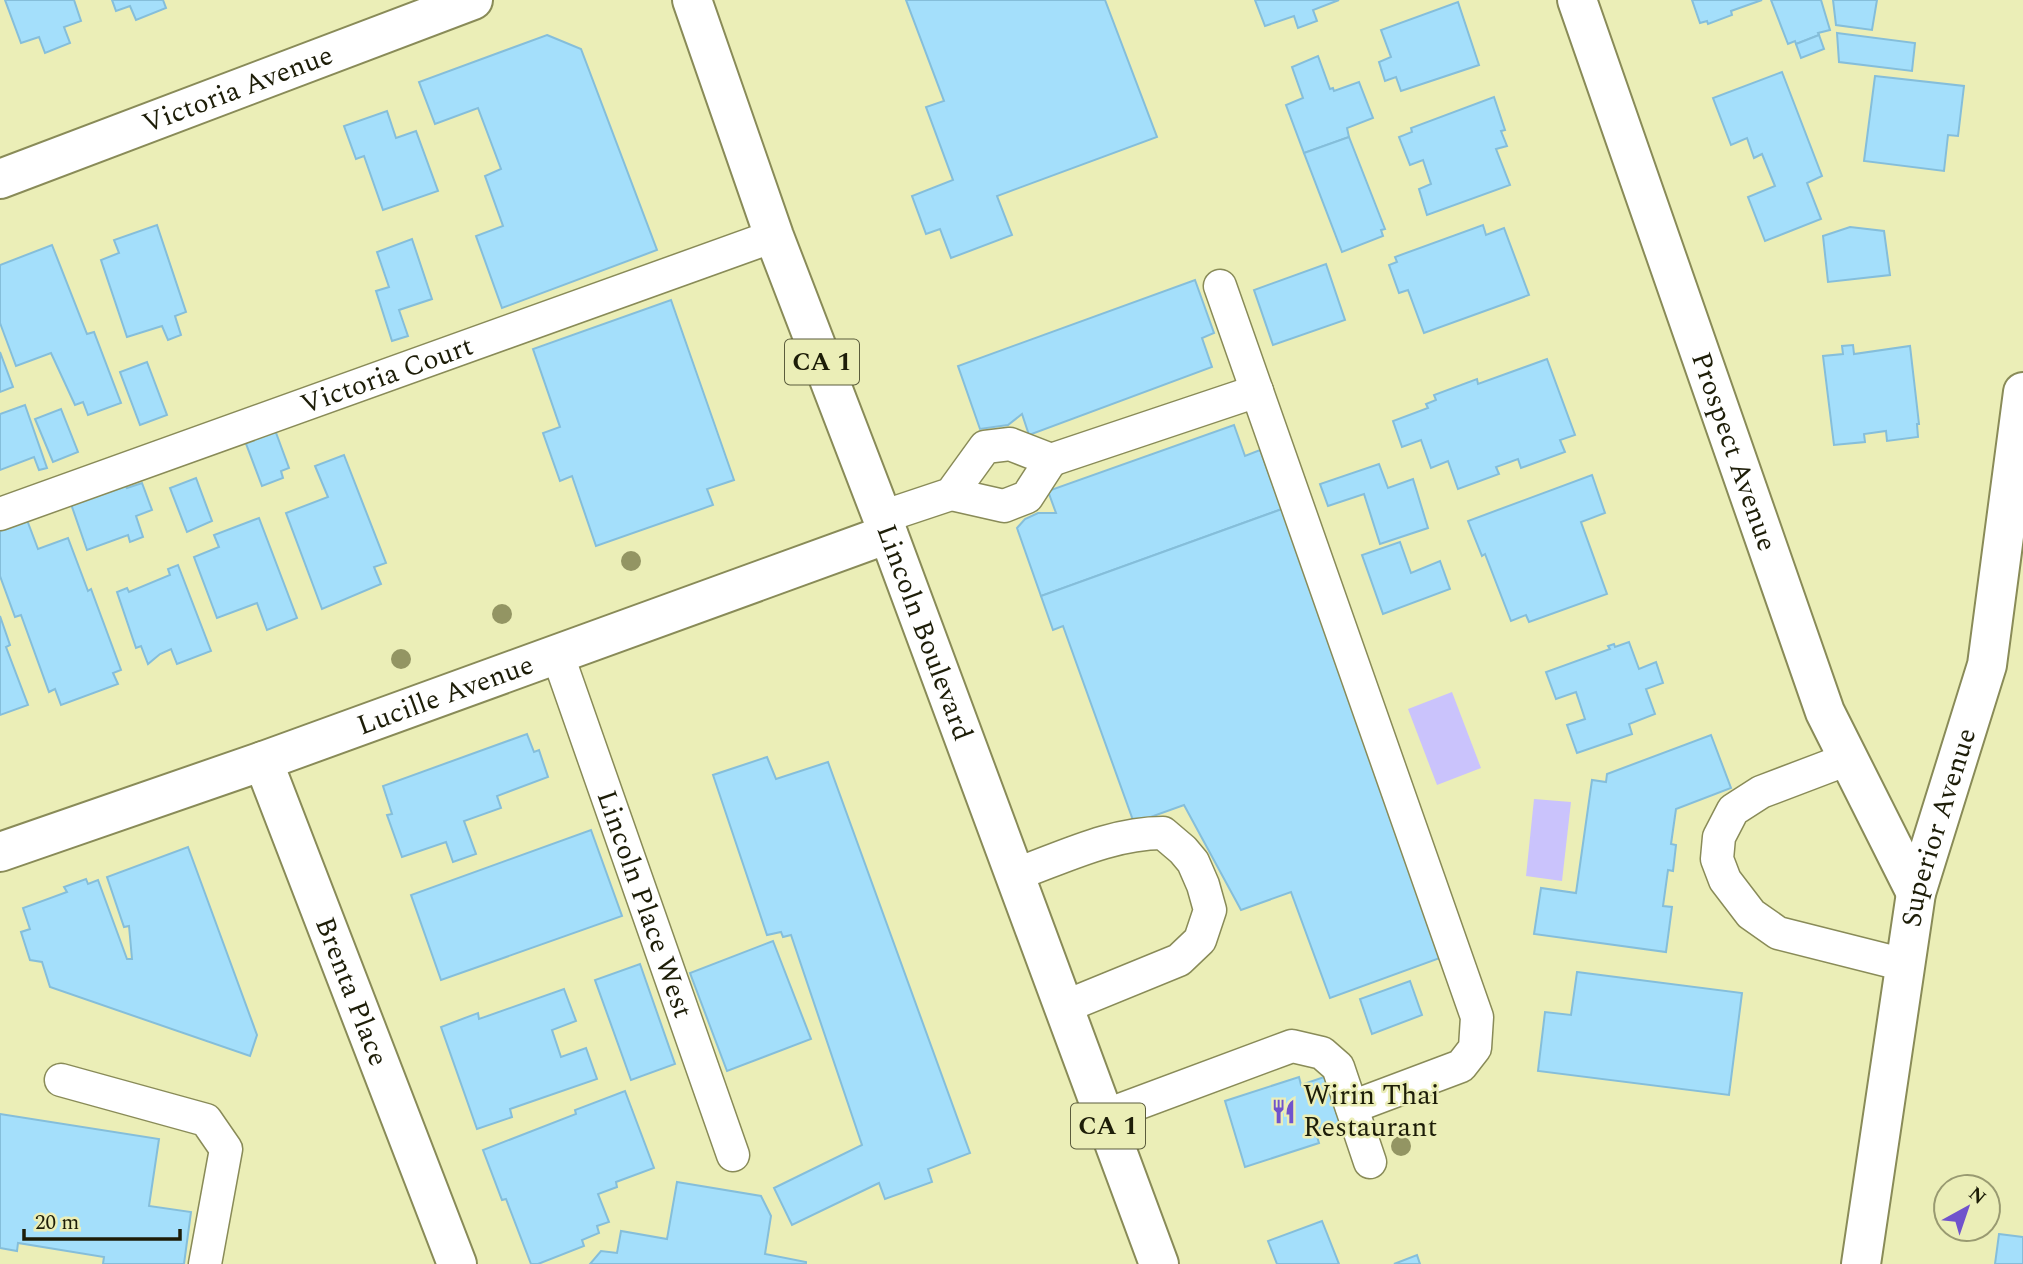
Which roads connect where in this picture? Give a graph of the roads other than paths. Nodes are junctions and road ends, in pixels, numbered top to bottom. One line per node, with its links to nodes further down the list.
1 (473, 0): 4 (main road, Victoria Avenue)
2 (692, 0): 5 (main road, Lincoln Boulevard / CA 1)
3 (1577, 0): 14 (main road, Prospect Avenue)
4 (0, 179)
5 (774, 236): 11 (lane, Victoria Court); 12 (main road, Lincoln Boulevard / CA 1)
6 (1220, 286): 7 (lane)
7 (1256, 391): 9 (lane); 22 (lane)
8 (2023, 392): 18 (main road, Superior Avenue)
9 (1051, 460): 10 (lane); 10 (lane)
10 (951, 494): 12 (lane)
11 (0, 514)
12 (885, 526): 13 (main road, Lucille Avenue); 17 (main road, Lincoln Boulevard / CA 1)
13 (556, 653): 15 (main road, Lucille Avenue); 24 (lane, Lincoln Place West)
14 (1848, 759): 18 (main road, Prospect Avenue); 19 (lane)
15 (263, 761): 16 (main road, Lucille Avenue); 26 (main road, Brenta Place)
16 (0, 852)
17 (1014, 876): 20 (main road, Lincoln Boulevard / CA 1); 20 (lane)
18 (1916, 893): 19 (main road, Superior Avenue)
19 (1905, 965): 31 (main road, Superior Avenue)
20 (1064, 1007): 23 (main road, Lincoln Boulevard / CA 1)
21 (61, 1080): 27 (lane)
22 (1352, 1107): 23 (lane); 25 (lane)
23 (1104, 1116): 30 (main road, Lincoln Boulevard / CA 1)
24 (733, 1155)
25 (1370, 1162)
26 (441, 1221): 28 (main road, Brenta Place); 29 (main road, Brenta Place)
27 (205, 1264)
28 (435, 1264)
29 (457, 1264)
30 (1159, 1264)
31 (1861, 1264)

